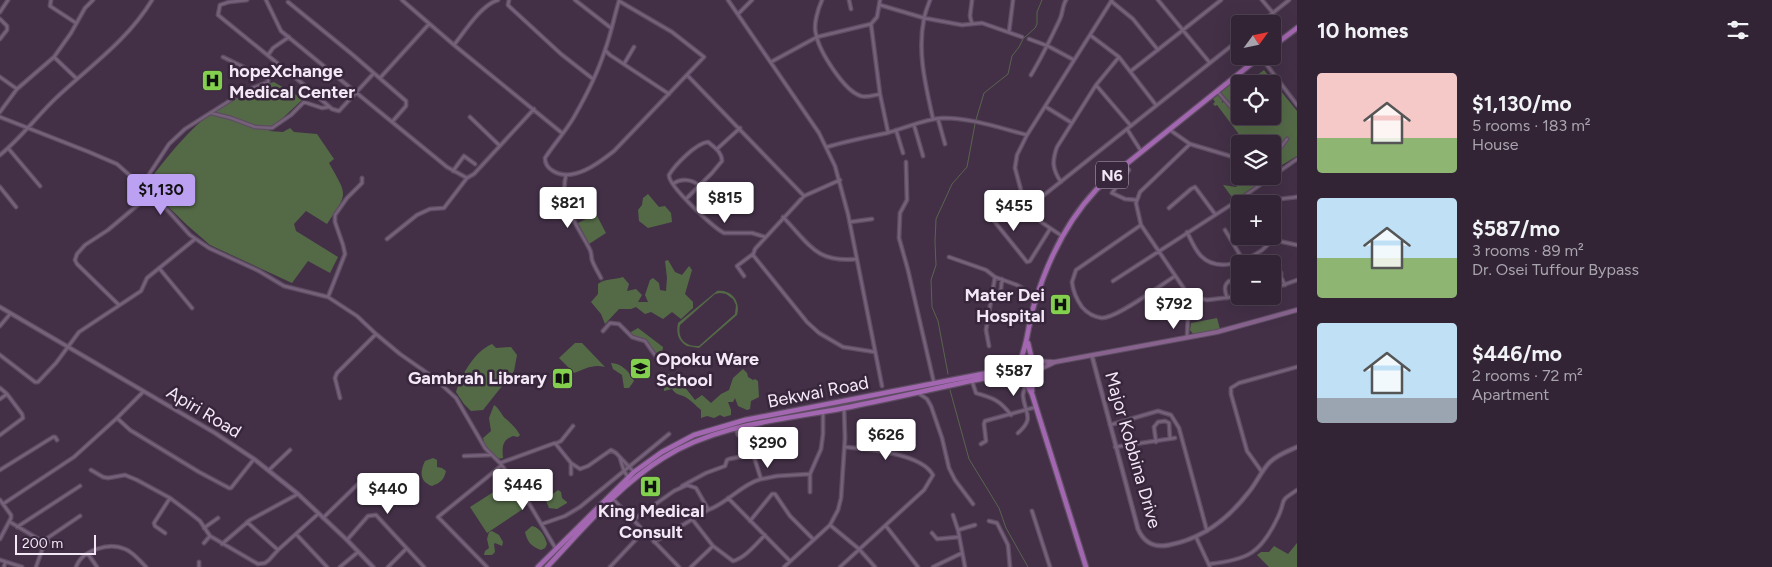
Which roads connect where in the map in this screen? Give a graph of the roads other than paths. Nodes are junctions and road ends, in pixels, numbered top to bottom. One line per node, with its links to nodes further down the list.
1 (8, 0): 33 (street)
2 (51, 0): 39 (street)
3 (93, 0): 39 (street)
4 (152, 0): 79 (street)
5 (247, 0): 60 (street)
6 (266, 0): 48 (street)
7 (402, 0): 29 (street)
8 (409, 0): 29 (street)
9 (498, 0): 54 (street)
10 (509, 0): 78 (street)
11 (575, 0): 43 (street)
12 (619, 0): 43 (street); 75 (street)
13 (728, 0): 35 (street)
14 (752, 0): 35 (street)
15 (822, 0): 50 (street)
16 (849, 0): 32 (street)
17 (880, 0): 31 (street)
18 (930, 0): 37 (street)
19 (972, 0): 42 (street)
20 (1013, 0): 46 (street)
21 (1066, 0): 55 (street)
22 (1112, 0): 47 (street); 59 (street)
23 (1158, 0): 45 (street)
24 (1214, 0): 30 (street)
25 (1221, 0): 30 (street)
26 (1262, 0): 34 (street)
27 (1289, 0): 34 (street)
28 (288, 2): 73 (street)
29 (406, 4): 40 (street)
30 (1217, 4): 45 (street)
31 (880, 5): 37 (street); 41 (street)
32 (851, 9)
33 (0, 12)
34 (1273, 13): 36 (street)
35 (738, 14): 67 (street)
36 (1270, 15)
37 (924, 18): 42 (street); 96 (street)
38 (0, 19): 51 (street)
39 (76, 23): 63 (street)
40 (429, 24): 54 (street); 77 (street)
41 (871, 24): 50 (street); 85 (street)
42 (972, 24): 46 (street)
43 (611, 28): 58 (street)
44 (1297, 28): 53 (highway)
45 (1184, 30): 59 (street); 68 (street)
46 (1009, 32): 49 (street)
47 (1090, 35): 65 (street); 66 (street)
48 (289, 37): 60 (street); 83 (street)
49 (1022, 37)
50 (817, 38): 67 (street); 85 (street)
51 (0, 39)
52 (1029, 39): 55 (street)
53 (1281, 40)
54 (454, 45): 91 (street)
55 (1048, 46): 66 (street); 74 (street)
56 (1231, 46): 68 (street)
57 (634, 47): 69 (street)
58 (605, 50): 61 (street); 62 (street)
59 (1158, 50): 72 (street)
60 (268, 55): 88 (street)
61 (610, 55): 62 (street); 69 (street)
62 (603, 56): 78 (street)
63 (54, 57): 79 (street); 81 (street)
64 (223, 57): 93 (street)
65 (1120, 57): 72 (street); 80 (street)
66 (1074, 60): 89 (street)
67 (771, 62): 113 (street)
68 (1210, 63): 86 (street)
69 (624, 64): 84 (street)
70 (1250, 65): 82 (highway, N6)
71 (1268, 65): 87 (street)
72 (1131, 71): 86 (street)
73 (374, 74): 77 (street); 83 (street)
74 (1031, 75)
75 (688, 76): 84 (street); 102 (street)
76 (0, 77): 81 (street)
77 (380, 78): 98 (street)
78 (593, 78): 107 (street)
79 (77, 79): 101 (street)
80 (1096, 85): 100 (street); 103 (street)
81 (18, 89): 92 (street)
82 (1217, 91): 90 (street); 104 (highway, N6)
83 (356, 92): 88 (street); 98 (street)
84 (668, 94): 128 (street)
85 (880, 94): 106 (street)
86 (1156, 105): 103 (street)
87 (1297, 105)
88 (328, 106): 93 (street)
89 (1046, 106): 100 (street); 108 (street)
90 (1231, 107)
91 (534, 109): 107 (street); 112 (street)
92 (0, 112)
93 (210, 113): 134 (street)
94 (0, 117): 101 (street)
95 (470, 117): 112 (street)
96 (933, 119): 97 (street); 99 (street)
97 (938, 119): 108 (street); 110 (street)
98 (392, 122): 126 (street)
99 (914, 124): 105 (street); 120 (street)
100 (1072, 124): 132 (street)
101 (27, 127): 115 (street); 134 (street)
102 (740, 128): 116 (street); 141 (street)
103 (1129, 128): 117 (street); 132 (street)
104 (1169, 129): 111 (street); 117 (highway, N6)
105 (896, 130): 106 (street); 118 (street)
106 (888, 132): 113 (street)
107 (562, 133): 128 (street)
108 (1027, 136): 148 (street)
109 (1287, 139): 114 (street)
110 (945, 144)
111 (1190, 144): 121 (street); 145 (street)
112 (499, 145): 130 (street)
113 (827, 147): 131 (street)
114 (1281, 147)
115 (8, 148): 119 (street); 136 (street)
116 (717, 149): 133 (street); 137 (street)
117 (1142, 152): 125 (highway, N6)
118 (903, 154)
119 (0, 155)
120 (923, 156)
121 (1231, 156)
122 (1297, 159): 127 (street)
123 (906, 162): 216 (street)
124 (475, 164): 126 (street)
125 (1125, 165): 145 (street); 159 (highway, N6)
126 (453, 171): 130 (street)
127 (1281, 171)
128 (566, 175): 178 (street)
129 (362, 178): 187 (street)
130 (467, 178): 162 (street)
131 (840, 180): 141 (street); 154 (street)
132 (1061, 182): 148 (street)
133 (673, 184): 137 (street); 143 (street)
134 (142, 185): 139 (street)
135 (1260, 185): 140 (street)
136 (40, 186)
137 (700, 186): 143 (street)
138 (0, 187): 147 (street)
139 (151, 194): 161 (street); 191 (street)
140 (1246, 195)
141 (804, 196): 152 (street)
142 (1297, 197): 144 (street)
143 (686, 199): 160 (street)
144 (1281, 199)
145 (1137, 200): 155 (street)
146 (1231, 204): 150 (street)
147 (16, 206)
148 (1029, 207): 156 (street)
149 (1168, 208): 150 (street)
150 (1215, 214): 158 (street)
151 (990, 216): 156 (street)
152 (783, 217): 160 (street); 171 (street)
153 (872, 219): 154 (street)
154 (850, 222): 171 (street)
155 (1141, 225): 166 (street); 175 (street)
156 (1050, 229): 159 (street)
157 (1225, 230): 168 (street)
158 (1187, 232): 166 (street); 172 (street)
159 (1064, 236): 185 (highway, N6)
160 (765, 237): 167 (street)
161 (195, 239): 173 (street); 187 (street)
162 (386, 239)
163 (1281, 242): 165 (street)
164 (1267, 245): 169 (street)
165 (1297, 245)
166 (1159, 251): 175 (street); 182 (street)
167 (753, 254): 174 (street); 203 (street)
168 (1240, 255)
169 (1254, 255)
170 (949, 257): 176 (street)
171 (857, 259): 203 (street)
172 (1231, 263)
173 (159, 268): 191 (street); 193 (street)
174 (744, 276)
175 (1175, 276): 186 (street)
176 (995, 277): 179 (street); 190 (street)
177 (1281, 277): 183 (street)
178 (601, 278)
179 (1002, 279): 185 (street); 190 (street)
180 (1297, 280): 183 (street)
181 (1229, 281): 189 (street)
182 (1113, 282)
183 (1285, 285): 184 (street)
184 (1281, 286)
185 (1037, 296): 200 (highway, N6)
186 (1189, 296): 189 (street); 199 (street)
187 (328, 297): 198 (street)
188 (1231, 297): 189 (street)
189 (1227, 298)
190 (990, 299): 201 (street)
191 (119, 305): 202 (street)
192 (0, 307): 195 (street, Apiri Road)
193 (192, 308)
194 (1297, 310): 199 (main road)
195 (10, 314): 196 (street); 202 (street, Apiri Road)
196 (0, 326)
197 (603, 330): 209 (street)
198 (376, 334): 226 (street); 254 (street)
199 (1188, 338): 205 (main road)
200 (1027, 343): 206 (highway, N6); 207 (highway, N6); 211 (highway)
201 (989, 346)
202 (68, 347): 204 (street); 220 (street, Apiri Road)
203 (875, 352): 218 (street)
204 (0, 355)
205 (1092, 356): 208 (main road); 236 (street, Major Kobbina Drive)
206 (1032, 361): 207 (highway); 208 (main road); 212 (highway, N6)
207 (1020, 362): 211 (highway, Bekwai Road); 214 (highway, N6)
208 (1055, 362): 212 (main road)
209 (662, 365)
210 (1297, 366): 266 (street)
211 (1002, 370): 216 (highway, Bekwai Road)
212 (1033, 373): 214 (highway); 223 (highway, N6)
213 (1010, 374): 214 (highway, Bekwai Road); 215 (highway, Bekwai Road); 217 (highway)
214 (1022, 374): 223 (highway, N6)
215 (972, 381): 221 (highway, Bekwai Road); 234 (street)
216 (934, 383): 222 (highway, Bekwai Road)
217 (1026, 384): 223 (highway); 231 (street)
218 (882, 386): 222 (street); 225 (street)
219 (0, 388): 224 (street)
220 (143, 392): 235 (street); 257 (street, Apiri Road)
221 (916, 392): 230 (highway, Bekwai Road); 282 (street)
222 (888, 393): 225 (highway, Bekwai Road)
223 (1032, 393): 229 (highway, N6)
224 (7, 394): 227 (street); 241 (street)
225 (879, 394): 228 (highway, Bekwai Road)
226 (340, 398)
227 (0, 399)
228 (814, 406): 233 (highway); 265 (highway, Bekwai Road)
229 (1036, 407): 231 (street); 360 (highway, N6)
230 (844, 408): 232 (highway, Bekwai Road); 248 (street)
231 (1028, 410): 234 (street); 239 (street)
232 (823, 411): 233 (highway, Bekwai Road); 268 (street)
233 (815, 413): 238 (highway, Bekwai Road)
234 (1011, 415): 247 (street)
235 (117, 418): 257 (street); 281 (street)
236 (1109, 425): 249 (street, Major Kobbina Drive); 304 (street)
237 (574, 426): 246 (street)
238 (735, 428): 253 (street); 277 (highway, Bekwai Road)
239 (1018, 433)
240 (669, 434): 260 (street)
241 (0, 435)
242 (1175, 438): 243 (street)
243 (1170, 439): 245 (street); 245 (street)
244 (57, 440): 261 (street)
245 (1156, 442): 249 (street)
246 (557, 443): 258 (street); 259 (street)
247 (981, 444)
248 (845, 447): 297 (street); 299 (street)
249 (1116, 447): 311 (street, Major Kobbina Drive)
250 (1297, 447): 266 (street, Major Kobbina Drive)
251 (787, 448): 253 (street)
252 (290, 450): 263 (street)
253 (754, 454): 270 (street); 273 (street)
254 (492, 455): 255 (street); 259 (street)
255 (464, 456)
256 (620, 458): 258 (street); 260 (street); 264 (street)
257 (254, 459): 263 (street, Apiri Road)
258 (571, 463): 267 (street)
259 (500, 464): 296 (street); 347 (street)
260 (630, 466): 264 (street); 265 (street)
261 (0, 470)
262 (92, 470): 278 (street)
263 (270, 470): 276 (street, Apiri Road)
264 (624, 471): 269 (street); 296 (street)
265 (634, 472): 269 (highway, Bekwai Road)
266 (1262, 473): 304 (street, Major Kobbina Drive)
267 (571, 474)
268 (810, 474): 270 (street); 275 (street)
269 (628, 477): 277 (highway, Bekwai Road)
270 (761, 480): 279 (street)
271 (360, 481): 289 (street)
272 (80, 486): 300 (street)
273 (682, 486): 283 (street); 291 (street)
274 (1297, 490): 334 (street)
275 (810, 492)
276 (298, 494): 285 (street, Apiri Road); 294 (street)
277 (611, 497): 291 (street); 323 (highway, Bekwai Road); 348 (highway, Bekwai Road)
278 (170, 498): 301 (street); 305 (street)
279 (727, 498): 283 (street); 292 (street)
280 (0, 500): 281 (street)
281 (3, 504): 293 (street)
282 (972, 504)
283 (708, 510): 290 (street)
284 (1032, 511): 359 (street)
285 (318, 514): 289 (street, Apiri Road); 307 (street)
286 (953, 515): 302 (street)
287 (80, 516): 313 (street)
288 (218, 518): 301 (street)
289 (323, 518): 315 (street, Apiri Road)
290 (692, 519): 316 (street); 320 (street)
291 (633, 520): 303 (street)
292 (750, 521): 308 (street); 314 (street)
293 (10, 522): 300 (street); 312 (street)
294 (247, 522): 319 (street); 325 (street)
295 (989, 522): 358 (street)
296 (542, 524): 323 (street)
297 (830, 525): 314 (street); 324 (street)
298 (975, 525): 302 (street)
299 (886, 526): 324 (street); 355 (street)
300 (17, 527): 317 (street)
301 (204, 528): 309 (street)
302 (958, 530): 310 (street)
303 (644, 531): 316 (street); 349 (street)
304 (1207, 531): 311 (street, Major Kobbina Drive)
305 (165, 533)
306 (932, 533): 310 (street)
307 (296, 534): 325 (street); 342 (street)
308 (765, 535): 320 (street); 330 (street)
309 (210, 536): 318 (street); 319 (street)
310 (959, 537): 327 (street)
311 (1196, 537): 334 (street)
312 (0, 539)
313 (46, 539): 317 (street); 321 (street)
314 (813, 539): 330 (street)
315 (347, 540): 322 (street); 326 (street, Apiri Road)
316 (654, 542): 350 (street)
317 (45, 543): 337 (street)
318 (204, 543)
319 (222, 545): 325 (street)
320 (713, 546): 351 (street)
321 (59, 547)
322 (406, 549): 345 (street); 346 (street)
323 (556, 549): 333 (highway, Bekwai Road)
324 (859, 549): 353 (street); 354 (street)
325 (278, 550)
326 (358, 552): 343 (street); 344 (street, Apiri Road)
327 (962, 553): 356 (street); 357 (street)
328 (88, 554): 338 (street); 339 (street); 340 (street)
329 (0, 560): 331 (street)
330 (790, 561): 352 (street)
331 (5, 562): 335 (street); 336 (street)
332 (199, 562): 341 (street)
333 (541, 566)
334 (1210, 566)
335 (4, 567)
336 (22, 567)
337 (36, 567)
338 (76, 567)
339 (97, 567)
340 (146, 567)
341 (199, 567)
342 (327, 567)
343 (340, 567)
344 (373, 567)
345 (388, 567)
346 (424, 567)
347 (487, 567)
348 (547, 567)
349 (610, 567)
350 (679, 567)
351 (691, 567)
352 (784, 567)
353 (840, 567)
354 (874, 567)
355 (918, 567)
356 (933, 567)
357 (965, 567)
358 (1010, 567)
359 (1050, 567)
360 (1086, 567)

